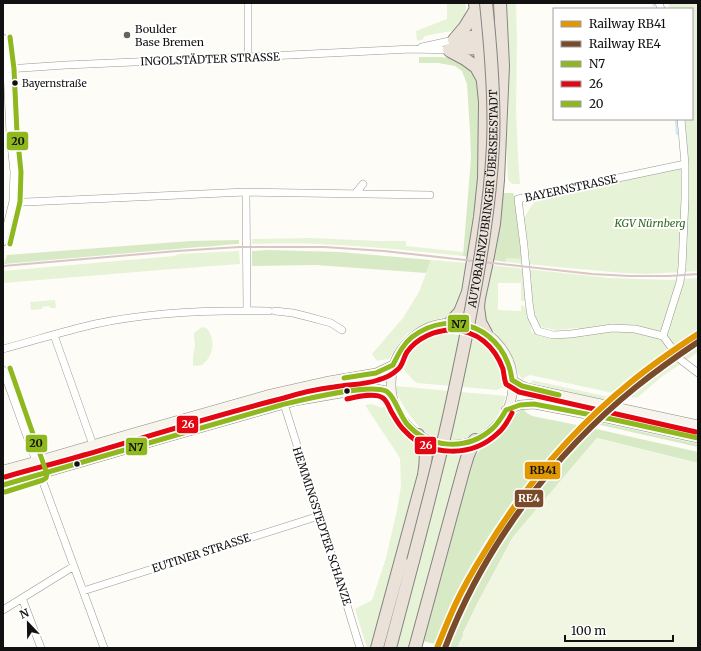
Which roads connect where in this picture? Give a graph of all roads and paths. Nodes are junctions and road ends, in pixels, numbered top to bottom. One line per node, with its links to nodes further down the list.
1 (248, 3): 10 (street)
2 (486, 3): 58 (highway, AUTOBAHNZUBRINGER ÜBERSEESTADT, bridge)
3 (500, 3): 5 (highway)
4 (475, 6): 7 (highway); 8 (highway)
5 (502, 28): 7 (highway); 11 (highway)
6 (3, 38): 12 (street)
7 (482, 42): 8 (highway); 11 (highway); 13 (highway)
8 (451, 45): 9 (street, INGOLSTÄDTER STRASSE); 9 (street, INGOLSTÄDTER STRASSE); 13 (highway)
9 (412, 49): 10 (street, INGOLSTÄDTER STRASSE)
10 (248, 57): 12 (street, INGOLSTÄDTER STRASSE)
11 (503, 66): 26 (highway)
12 (7, 69): 15 (street)
13 (483, 78): 24 (highway)
14 (681, 120): 16 (street)
15 (6, 134): 21 (street)
16 (684, 164): 28 (street); 28 (street, BAYERNSTRASSE)
17 (363, 184): 19 (street)
18 (246, 192): 19 (street); 21 (street); 23 (street)
19 (355, 194): 20 (street)
20 (430, 195)
21 (13, 201): 22 (street)
22 (3, 242)
23 (247, 310): 25 (street); 27 (street)
24 (450, 323): 26 (main road); 30 (main road)
25 (342, 330)
26 (486, 333): 33 (main road)
27 (54, 335): 29 (street); 43 (street)
28 (663, 336): 32 (street)
29 (3, 349)
30 (393, 365): 35 (main road); 39 (main road)
31 (3, 370): 34 (street)
32 (698, 373)
33 (512, 380): 37 (main road); 38 (main road)
34 (7, 393): 45 (street)
35 (392, 398): 36 (main road); 40 (main road)
36 (284, 404): 44 (main road); 49 (street, HEMMINGSTEDTER SCHANZE)
37 (506, 410): 41 (main road); 42 (main road)
38 (696, 423)
39 (133, 433): 43 (main road); 44 (main road)
40 (418, 435): 42 (main road); 57 (highway)
41 (698, 438)
42 (475, 440): 59 (highway)
43 (93, 445): 45 (main road)
44 (137, 446): 47 (main road)
45 (36, 461): 46 (main road); 47 (main road)
46 (3, 470)
47 (40, 474): 48 (main road); 50 (street)
48 (3, 485)
49 (319, 516): 51 (street, EUTINER STRASSE); 56 (street, HEMMINGSTEDTER SCHANZE)
50 (74, 566): 51 (street); 52 (street)
51 (83, 591): 55 (street)
52 (22, 598): 53 (street); 54 (street)
53 (3, 610)
54 (41, 648)
55 (104, 648)
56 (360, 648)
57 (377, 648)
58 (390, 648)
59 (414, 648)

